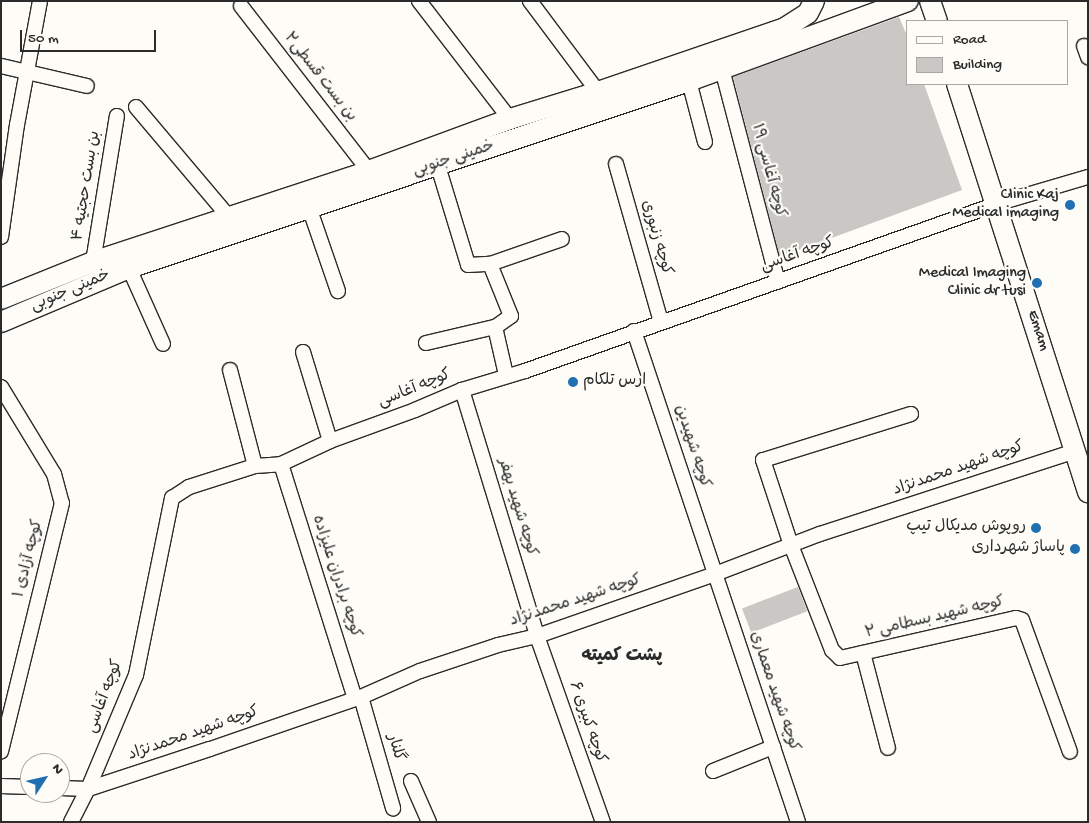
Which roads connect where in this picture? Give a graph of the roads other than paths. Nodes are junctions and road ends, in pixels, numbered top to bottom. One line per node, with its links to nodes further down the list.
1 (40, 1): 12 (street)
2 (419, 1): 19 (street)
3 (530, 1): 16 (street)
4 (814, 1): 16 (main road, خمینی جنوبی)
5 (908, 1): 8 (main road, خمینی جنوبی)
6 (930, 1): 9 (main road)
7 (241, 6): 24 (street, بن بست قسطی۲)
8 (876, 7): 11 (main road, خمینی جنوبی)
9 (936, 20)
10 (1, 66): 12 (street)
11 (722, 68): 13 (main road, خمینی جنوبی); 34 (street, کوچه آغاسی ۱۹)
12 (27, 71): 15 (street); 21 (street)
13 (689, 81): 20 (street); 23 (main road, خمینی جنوبی)
14 (957, 85): 26 (main road, Emam)
15 (87, 86)
16 (598, 92): 19 (main road, خمینی جنوبی)
17 (136, 107): 28 (street)
18 (117, 116): 31 (street, بن بست حجتیه ۴)
19 (510, 119): 24 (main road, خمینی جنوبی)
20 (705, 142)
21 (6, 160): 29 (street)
22 (616, 164): 38 (street, کوچه زنبوری)
23 (438, 166): 27 (main road, خمینی جنوبی); 32 (street)
24 (369, 172): 28 (main road, خمینی جنوبی)
25 (1088, 177): 26 (street, کوچه آغاسی)
26 (996, 204): 34 (street, کوچه آغاسی); 50 (main road, Emam)
27 (309, 207): 33 (main road, خمینی جنوبی); 35 (street)
28 (229, 217): 31 (main road, خمینی جنوبی)
29 (1, 237)
30 (562, 239): 32 (street)
31 (93, 262): 36 (main road, خمینی جنوبی)
32 (490, 264): 39 (street)
33 (129, 268): 37 (main road, خمینی جنوبی); 42 (street)
34 (778, 282): 38 (street, کوچه آغاسی)
35 (338, 291)
36 (1, 299)
37 (1, 322)
38 (661, 322): 40 (street, کوچه آغاسی)
39 (495, 327): 41 (street); 45 (street)
40 (634, 331): 45 (street, کوچه آغاسی); 55 (street, کوچه شهیدین)
41 (426, 343)
42 (163, 344)
43 (303, 352): 49 (street)
44 (230, 370): 52 (street)
45 (506, 375): 47 (street, کوچه آغاسی)
46 (1, 387): 61 (street, کوچه آزادی ۱)
47 (462, 390): 49 (street, کوچه آغاسی); 56 (street, کوچه شهید بهفر)
48 (911, 414): 54 (street)
49 (330, 441): 51 (street, کوچه آغاسی)
50 (1075, 451): 53 (main road, Emam); 54 (street, کوچه شهید محمدنژاد)
51 (281, 464): 52 (street, کوچه آغاسی); 58 (street, کوچه برادران علیزاده)
52 (255, 466): 68 (street, کوچه آغاسی)
53 (1088, 492)
54 (791, 545): 55 (street, کوچه شهید محمدنژاد); 57 (street, کوچه شهید بسطامی ۲)
55 (715, 574): 56 (street, کوچه شهید محمدنژاد); 59 (street, کوچه شهید معماری)
56 (537, 636): 58 (street, کوچه شهید محمدنژاد); 72 (street, کوچه کبیری ۶)
57 (864, 653): 60 (street); 62 (street, کوچه شهید بسطامی ۲)
58 (358, 698): 68 (street, کوچه شهید محمدنژاد); 69 (street, گلنار)
59 (773, 747): 63 (street); 73 (street, کوچه شهید معماری)
60 (888, 748)
61 (1, 752)
62 (1070, 752)
63 (713, 770)
64 (411, 781): 71 (street)
65 (1, 786): 66 (street)
66 (20, 787)
67 (70, 788): 68 (street)
68 (88, 789): 70 (street, کوچه آغاسی)
69 (394, 808)
70 (71, 822)
71 (429, 822)
72 (602, 822)
73 (798, 822)

